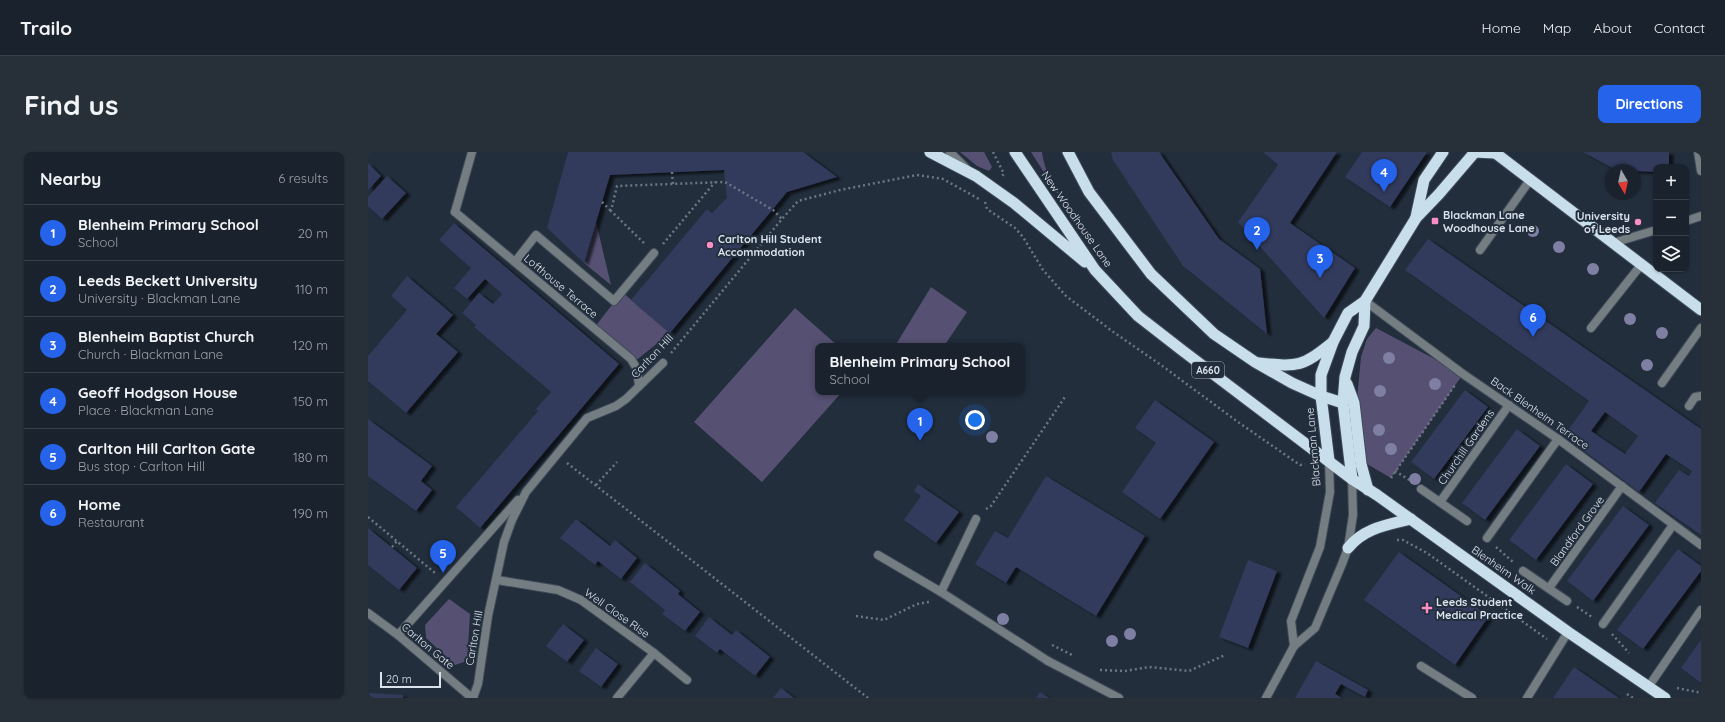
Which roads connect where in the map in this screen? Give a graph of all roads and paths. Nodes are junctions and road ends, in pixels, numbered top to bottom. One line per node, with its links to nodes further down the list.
1 (472, 152): 30 (street, Lofthouse Terrace)
2 (930, 152): 14 (highway)
3 (950, 152): 14 (street)
4 (993, 152): 11 (path)
5 (1068, 152): 38 (highway)
6 (1443, 152): 23 (highway, Blackman Lane)
7 (1474, 152): 9 (highway); 23 (highway, Blackman Lane)
8 (1698, 152): 12 (street)
9 (1495, 153): 15 (highway)
10 (1016, 154): 32 (highway, New Woodhouse Lane / A660)
11 (998, 161)
12 (1701, 171)
13 (672, 172): 17 (path)
14 (976, 176): 32 (highway)
15 (1530, 180): 27 (highway); 28 (street)
16 (715, 182): 17 (path); 24 (path); 29 (path)
17 (673, 184): 20 (path)
18 (602, 202): 20 (path)
19 (984, 202): 24 (path, Carlton Hill)
20 (611, 211): 29 (path)
21 (1701, 216): 25 (street)
22 (1000, 218): 54 (path)
23 (1416, 218): 33 (highway, Blackman Lane)
24 (782, 219): 39 (path, Carlton Hill)
25 (1689, 220)
26 (1653, 231): 27 (street)
27 (1613, 244): 31 (highway)
28 (1480, 250)
29 (654, 253): 30 (street)
30 (515, 262): 43 (street, Lofthouse Terrace)
31 (1641, 265): 34 (highway); 35 (street)
32 (1095, 270): 52 (highway, New Woodhouse Lane / A660)
33 (1365, 301): 37 (highway, Blackman Lane); 40 (street, Back Blenheim Terrace); 41 (highway, Blackman Lane)
34 (1701, 310)
35 (1591, 328)
36 (1701, 328): 42 (street)
37 (1333, 342): 38 (highway); 44 (highway, Blackman Lane)
38 (1255, 362): 44 (highway)
39 (664, 363): 43 (street, Carlton Hill)
40 (1464, 374): 48 (street, Back Blenheim Terrace); 55 (path)
41 (1345, 377): 47 (highway, Blackman Lane); 61 (highway)
42 (1662, 383)
43 (639, 386): 51 (street, Carlton Hill)
44 (1321, 396): 47 (highway); 52 (highway, Blackman Lane)
45 (1701, 396): 49 (street)
46 (1065, 397): 65 (path)
47 (1344, 403): 57 (highway, Blackman Lane)
48 (1509, 405): 50 (street, Back Blenheim Terrace); 63 (street, Churchill Gardens)
49 (1689, 406)
50 (1558, 439): 59 (street, Back Blenheim Terrace); 69 (street)
51 (556, 454): 58 (path); 62 (street, Carlton Hill)
52 (1329, 461): 57 (highway, Blenheim Walk / A660); 89 (street, Blackman Lane)
53 (617, 462): 58 (path)
54 (1300, 465)
55 (1395, 471): 56 (path); 60 (path)
56 (1391, 478)
57 (1352, 479): 61 (highway, Blenheim Walk / A660); 74 (street, Blackman Lane)
58 (596, 485): 105 (path)
59 (1622, 486): 68 (street, Back Blenheim Terrace); 79 (street, Blandford Grove)
60 (1421, 488): 63 (street, Churchill Gardens)
61 (1368, 490): 66 (highway, Blenheim Walk / A660)
62 (526, 492): 77 (street, Carlton Hill); 78 (street, Carlton Hill)
63 (1440, 502): 67 (street, Churchill Gardens)
64 (368, 517): 71 (path)
65 (976, 519): 80 (street)
66 (1410, 519): 74 (highway); 87 (highway, Blenheim Walk / A660)
67 (1468, 521)
68 (1673, 525): 72 (street, Back Blenheim Terrace); 86 (street)
69 (1487, 538)
70 (1390, 539): 90 (path)
71 (396, 541): 73 (path); 78 (path)
72 (1701, 545)
73 (392, 547)
74 (1348, 548): 89 (street, Blackman Lane)
75 (878, 555): 80 (street)
76 (1523, 571): 79 (street)
77 (497, 580): 91 (street, Well Close Rise); 103 (street, Carlton Hill)
78 (446, 582): 88 (street, Carlton Hill)
79 (1549, 588): 82 (street)
80 (941, 592): 81 (street)
81 (951, 598): 85 (path); 94 (street)
82 (1567, 601): 86 (path)
83 (1701, 610): 98 (street)
84 (368, 613): 88 (street, Carlton Gate)
85 (856, 616)
86 (1603, 624): 92 (path)
87 (1568, 632): 90 (street); 100 (highway, Blenheim Walk / A660)
88 (398, 635): 103 (street, Carlton Gate)
89 (1294, 646): 107 (street, Blackman Lane)
90 (1559, 648): 109 (street)
91 (654, 653): 99 (street, Well Close Rise); 104 (street, Well Close Rise)
92 (1630, 654)
93 (1224, 655): 97 (path)
94 (1046, 660): 95 (path); 106 (street)
95 (1080, 660)
96 (1421, 666): 108 (street)
97 (1094, 667)
98 (1656, 675): 100 (street); 102 (path)
99 (687, 680)
100 (1649, 686): 111 (highway, Blenheim Walk / A660)
101 (1627, 693): 110 (path)
102 (1701, 694)
103 (472, 698)
104 (617, 698)
105 (868, 698)
106 (1119, 698)
107 (1266, 698)
108 (1472, 698)
109 (1527, 698)
110 (1633, 698)
111 (1665, 698)

